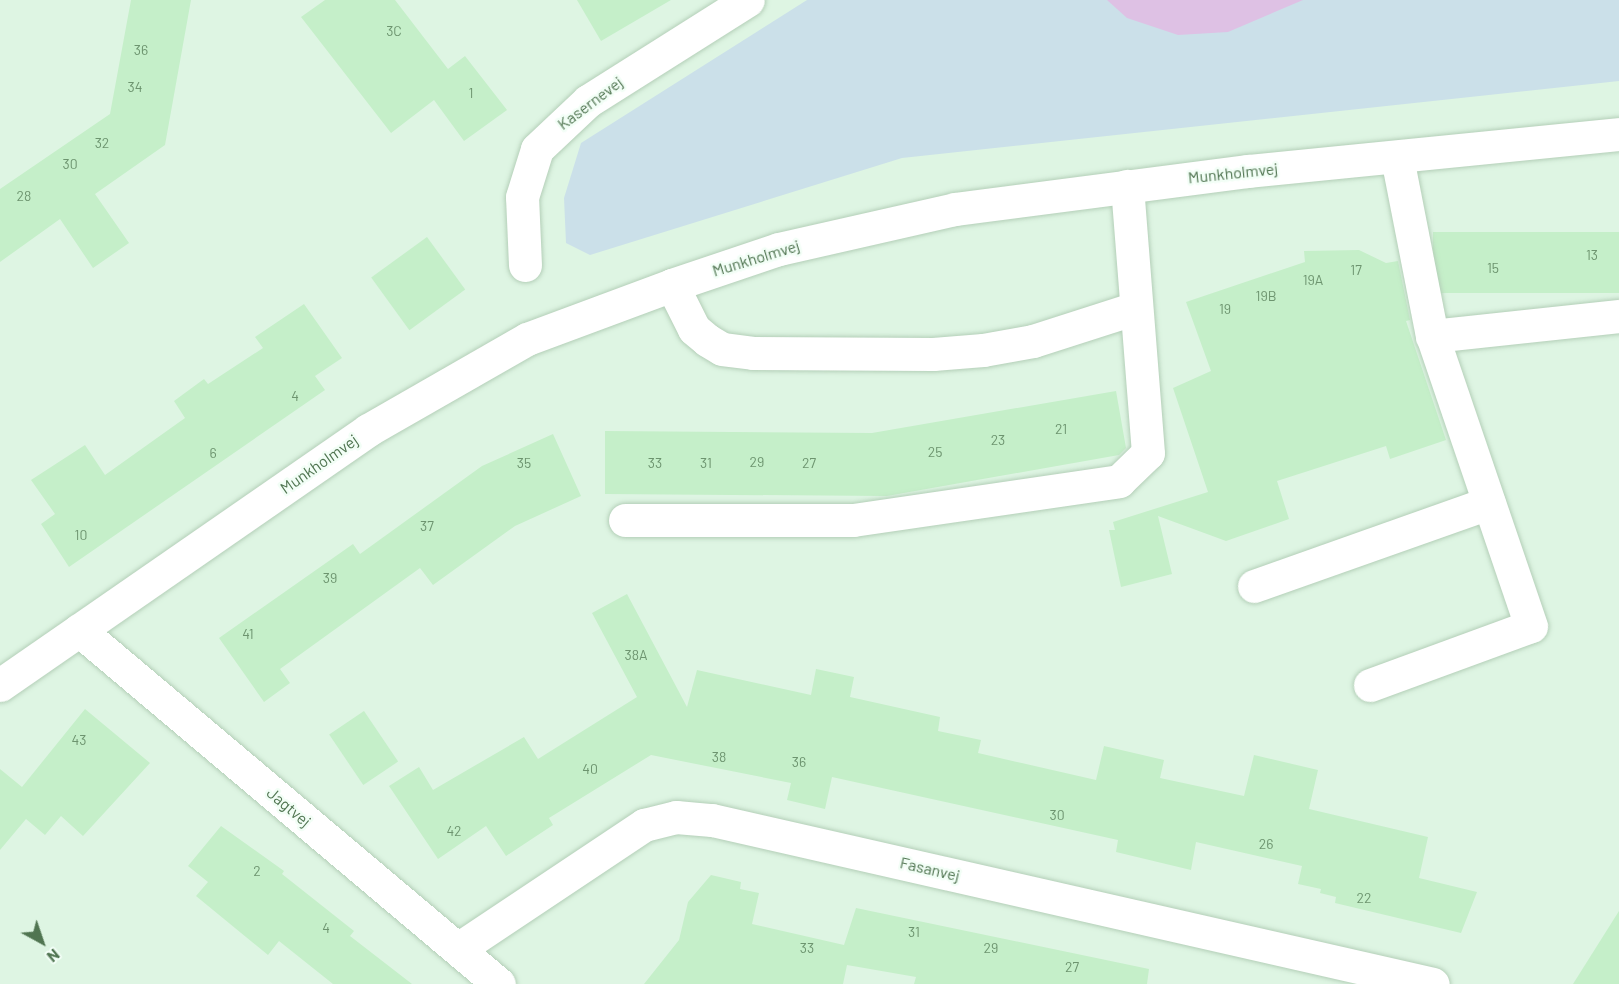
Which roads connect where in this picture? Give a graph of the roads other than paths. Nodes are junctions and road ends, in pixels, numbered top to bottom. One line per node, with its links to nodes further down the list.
1 (748, 0): 5 (street, Kasernevej)
2 (1619, 134): 3 (street, Munkholmvej)
3 (1397, 158): 4 (street, Munkholmvej); 9 (street)
4 (1126, 186): 6 (street, Munkholmvej); 7 (street)
5 (525, 265)
6 (672, 285): 7 (street); 13 (street, Munkholmvej)
7 (1136, 308): 11 (street)
8 (1619, 316): 9 (street)
9 (1432, 336): 10 (street)
10 (1489, 503): 12 (street); 15 (street)
11 (625, 520)
12 (1254, 586)
13 (79, 630): 14 (street, Munkholmvej); 16 (street, Jagtvej)
14 (0, 685)
15 (1370, 685)
16 (458, 949): 17 (street, Jagtvej); 18 (street, Fasanvej)
17 (499, 984)
18 (1433, 984)

